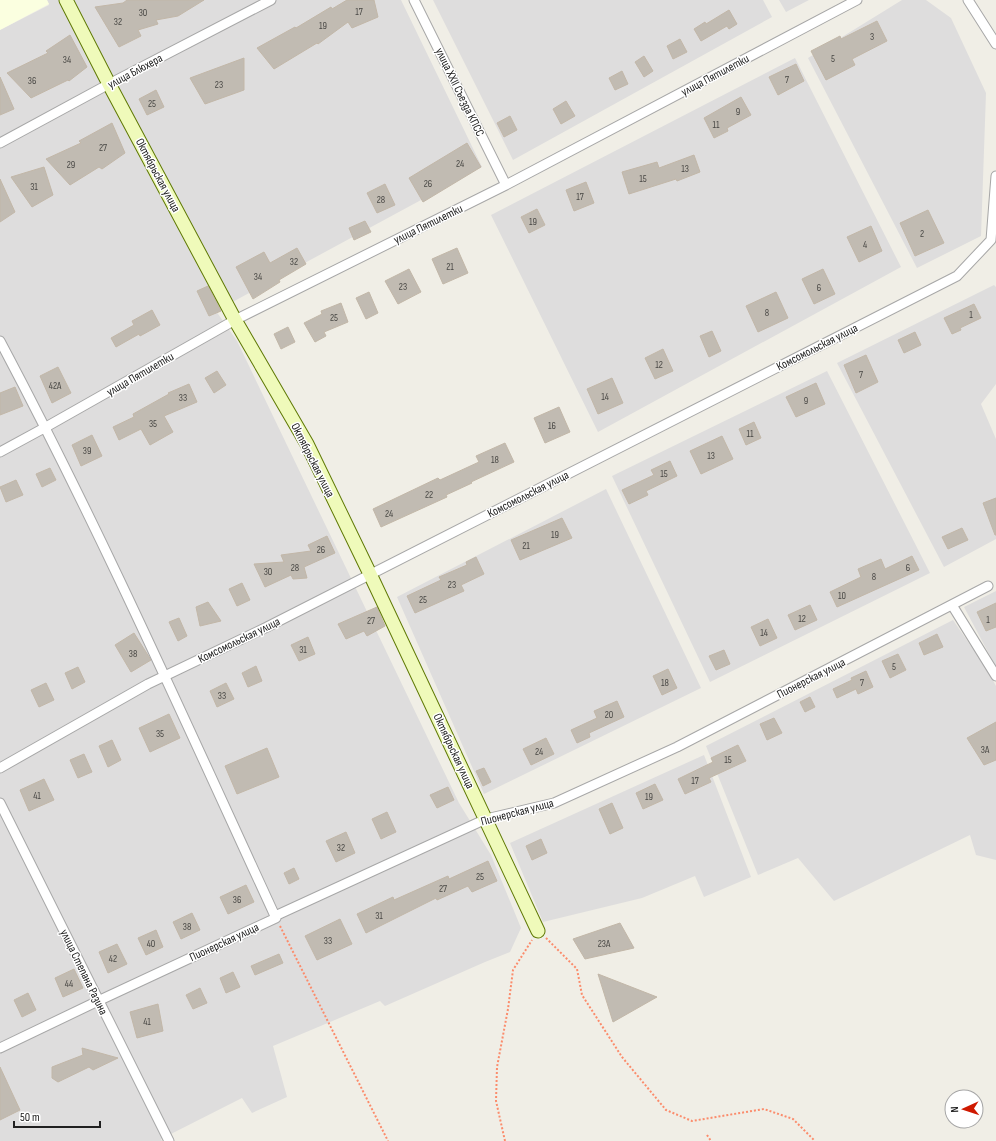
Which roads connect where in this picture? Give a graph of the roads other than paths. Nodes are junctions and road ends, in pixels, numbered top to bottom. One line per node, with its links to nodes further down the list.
1 (66, 0): 7 (street, Октябрьская улица)
2 (271, 0): 7 (street, улица Блюхера)
3 (414, 0): 10 (street, улица XXII Съезда КПСС)
4 (857, 0): 10 (street, улица Пятилетки)
5 (968, 0): 6 (street)
6 (996, 44)
7 (109, 84): 8 (street, улица Блюхера); 11 (street, Октябрьская улица)
8 (0, 143)
9 (996, 176): 15 (street, Комсомольская улица)
10 (506, 185): 11 (street, улица Пятилетки)
11 (235, 320): 13 (street, улица Пятилетки); 15 (street, Октябрьская улица)
12 (0, 341): 13 (street)
13 (46, 428): 14 (street, улица Пятилетки); 18 (street)
14 (0, 452)
15 (370, 574): 18 (street, Комсомольская улица); 22 (street, Октябрьская улица)
16 (988, 586): 17 (street, Пионерская улица)
17 (952, 605): 19 (street); 22 (street, Пионерская улица)
18 (164, 676): 20 (street, Комсомольская улица); 23 (street)
19 (996, 676)
20 (0, 768)
21 (0, 802): 25 (street, улица Степана Разина)
22 (486, 818): 23 (street, Пионерская улица); 24 (street, Октябрьская улица)
23 (275, 917): 25 (street, Пионерская улица)
24 (538, 931)
25 (98, 1001): 26 (street, Пионерская улица); 27 (street, улица Степана Разина)
26 (0, 1048)
27 (169, 1141)

